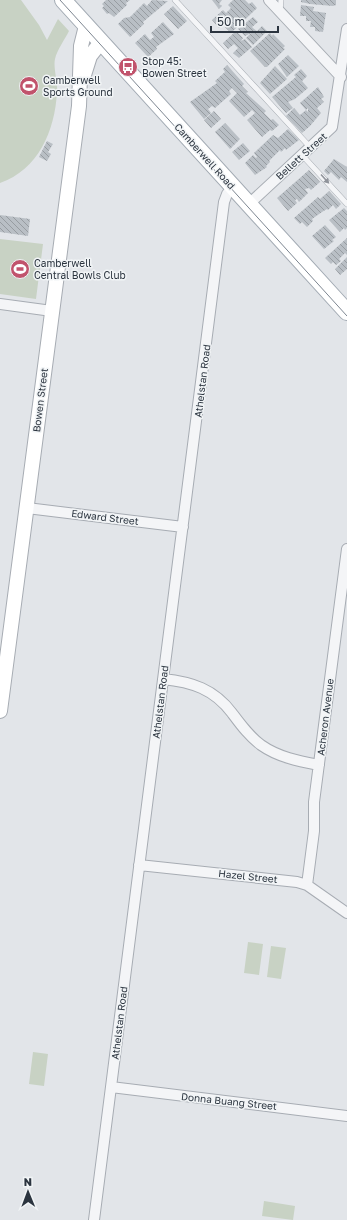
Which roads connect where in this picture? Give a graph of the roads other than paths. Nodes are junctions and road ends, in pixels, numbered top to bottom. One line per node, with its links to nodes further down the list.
1 (62, 0): 6 (main road, Camberwell Road)
2 (175, 0): 11 (lane)
3 (269, 0): 5 (street)
4 (281, 0): 5 (lane)
5 (280, 12): 9 (street)
6 (86, 26): 8 (main road, Camberwell Road); 10 (street, Bowen Street)
7 (347, 29): 9 (street, Bellett Street)
8 (102, 42): 10 (street, Bowen Street); 13 (main road, Camberwell Road)
9 (341, 77): 11 (street, Bellett Street)
10 (81, 89): 17 (street, Bowen Street)
11 (310, 147): 12 (street, Bellett Street)
12 (302, 155): 14 (street, Bellett Street); 15 (lane, one-way to 15)
13 (233, 186): 14 (main road, Camberwell Road); 20 (street, Athelstan Road)
14 (249, 204): 18 (main road, Camberwell Road)
15 (347, 204)
16 (0, 304): 17 (street)
17 (52, 311): 19 (street, Bowen Street)
18 (347, 312)
19 (26, 508): 20 (street, Edward Street); 22 (street, Bowen Street)
20 (183, 527): 23 (street, Athelstan Road)
21 (347, 548): 25 (street, Acheron Avenue)
22 (4, 652): 24 (street, Bowen Street)
23 (163, 679): 25 (street); 26 (street, Athelstan Road)
24 (0, 711)
25 (319, 765): 27 (street, Acheron Avenue)
26 (139, 865): 27 (street, Hazel Street); 29 (street, Athelstan Road)
27 (307, 885): 28 (street, Hazel Street)
28 (347, 912)
29 (111, 1087): 30 (street, Donna Buang Street); 31 (street, Athelstan Road)
30 (347, 1116)
31 (94, 1220)

